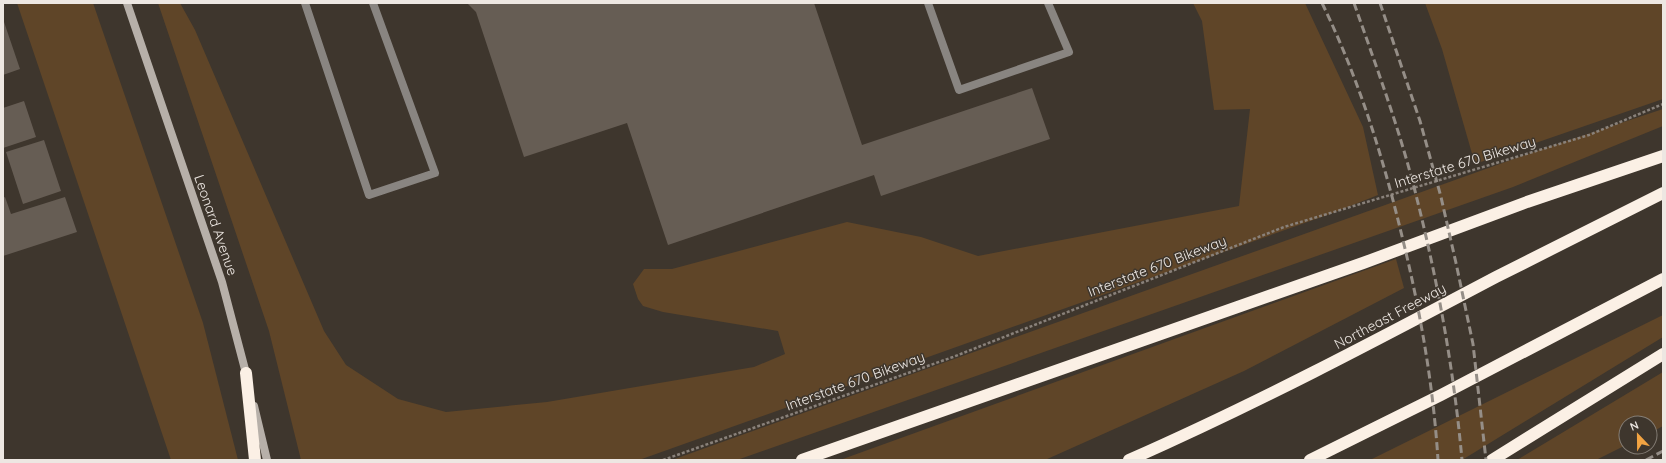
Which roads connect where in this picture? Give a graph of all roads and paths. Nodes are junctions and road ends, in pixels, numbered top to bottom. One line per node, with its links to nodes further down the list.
1 (127, 3): 11 (main road, Leonard Avenue)
2 (304, 3): 3 (lane)
3 (373, 3)
4 (928, 3): 5 (lane)
5 (1048, 3)
6 (1663, 104): 14 (path, Interstate 670 Bikeway)
7 (1663, 156): 15 (highway)
8 (1663, 193): 16 (highway, Northeast Freeway)
9 (1663, 280): 17 (highway)
10 (1663, 354): 18 (highway)
11 (246, 373): 12 (highway); 13 (main road, Leonard Avenue)
12 (255, 460)
13 (267, 460)
14 (663, 460)
15 (802, 460)
16 (1129, 460)
17 (1310, 460)
18 (1492, 460)

